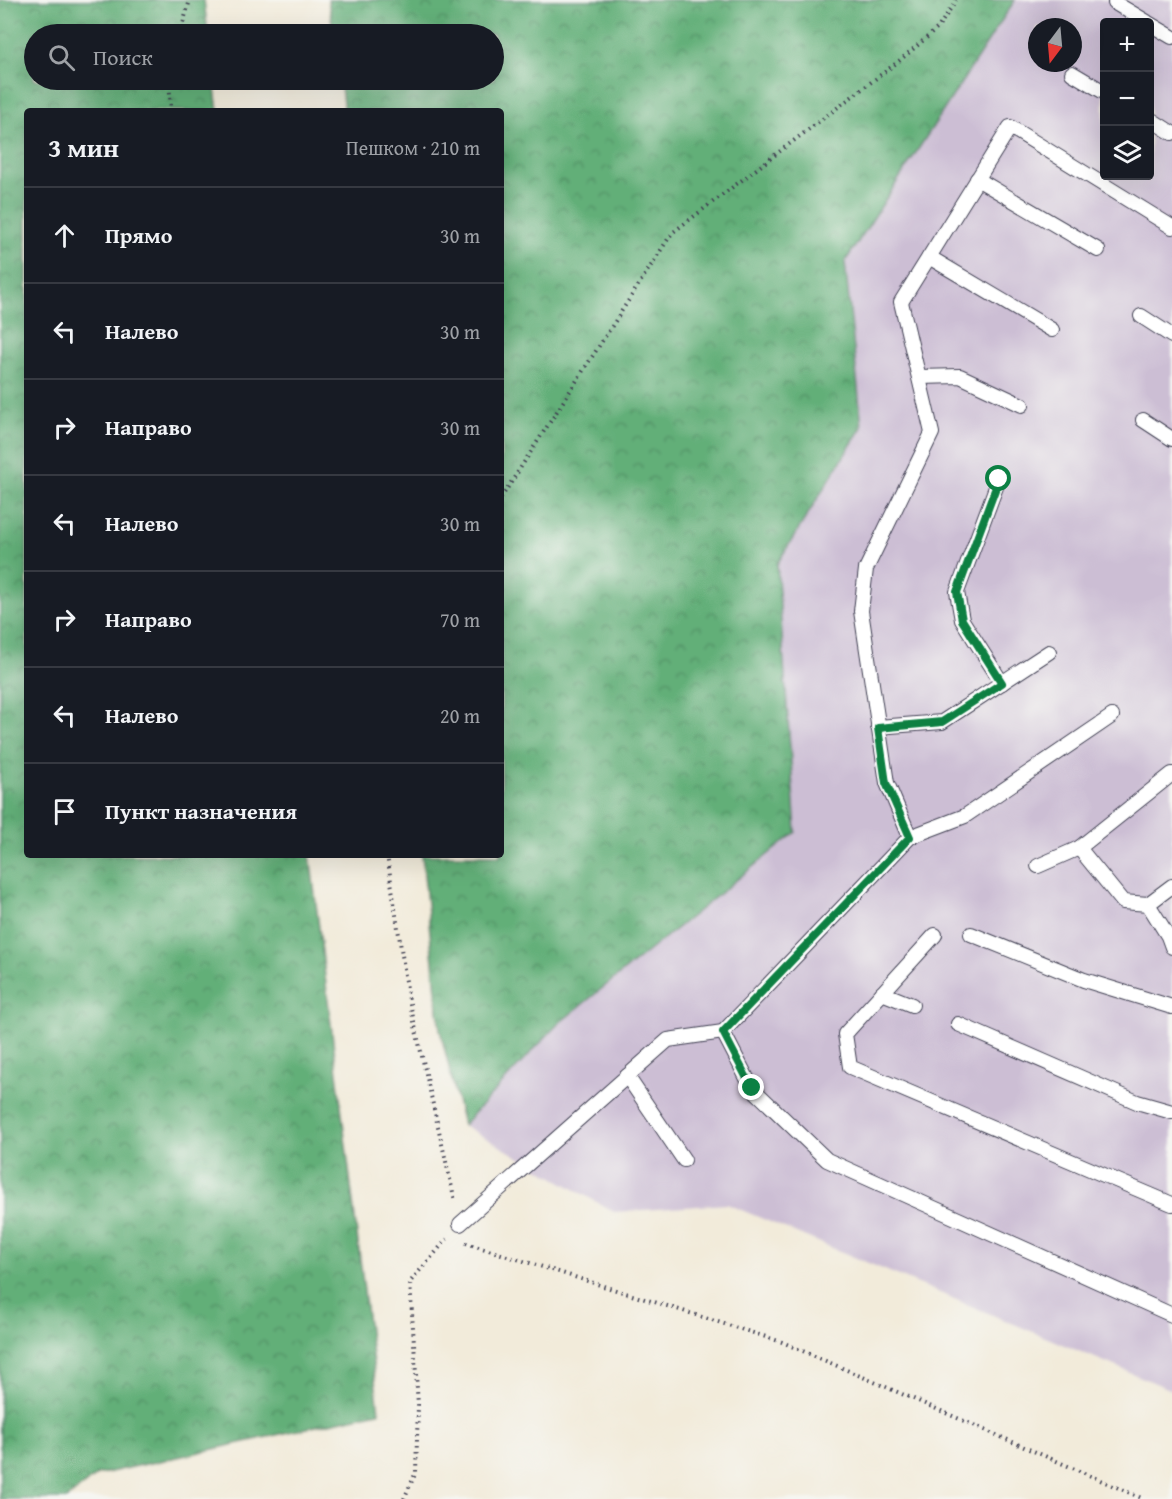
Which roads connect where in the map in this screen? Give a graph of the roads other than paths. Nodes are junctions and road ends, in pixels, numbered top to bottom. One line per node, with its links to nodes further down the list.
1 (1115, 3): 2 (lane)
2 (1140, 18)
3 (1154, 27): 4 (lane)
4 (1172, 38)
5 (1072, 73): 6 (lane)
6 (1100, 90)
7 (1154, 122): 8 (lane)
8 (1172, 133)
9 (977, 179): 10 (lane); 11 (lane); 12 (lane)
10 (1172, 227)
11 (1098, 250)
12 (929, 257): 14 (lane); 16 (lane)
13 (1141, 316): 15 (lane)
14 (1052, 330)
15 (1172, 336)
16 (919, 376): 17 (lane); 24 (lane)
17 (1022, 405)
18 (1143, 420): 19 (lane)
19 (1172, 439)
20 (999, 479): 22 (lane)
21 (1049, 652): 22 (lane)
22 (1002, 683): 24 (lane)
23 (1112, 716): 26 (lane)
24 (878, 728): 26 (lane)
25 (1172, 774): 27 (lane)
26 (910, 837): 38 (lane)
27 (1079, 848): 28 (lane); 30 (lane)
28 (1038, 866)
29 (1172, 886): 30 (lane)
30 (1148, 904): 33 (lane)
31 (971, 934): 36 (lane)
32 (934, 935): 34 (lane)
33 (1172, 947)
34 (882, 993): 35 (lane); 42 (lane)
35 (912, 1005)
36 (1172, 1006)
37 (958, 1024): 40 (lane)
38 (723, 1032): 39 (lane); 44 (lane)
39 (627, 1076): 41 (lane); 43 (lane)
40 (1172, 1112)
41 (684, 1160)
42 (1172, 1204)
43 (460, 1224)
44 (1172, 1315)

